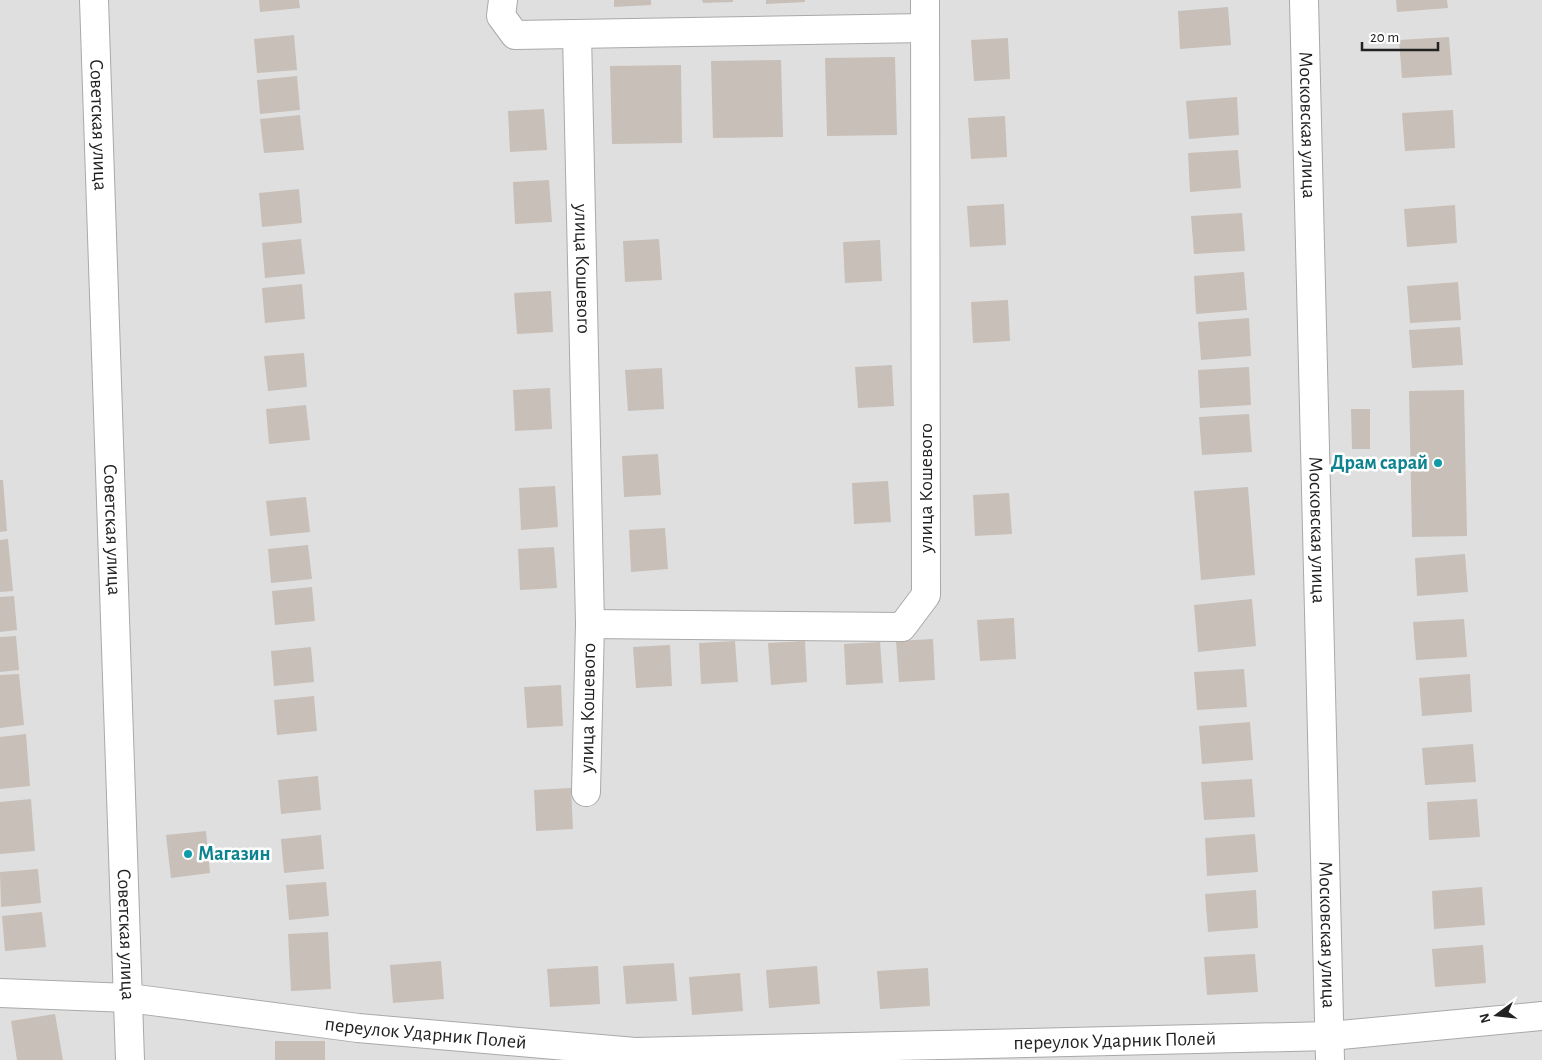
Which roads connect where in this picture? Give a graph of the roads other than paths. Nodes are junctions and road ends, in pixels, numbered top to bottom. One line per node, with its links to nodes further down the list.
1 (94, 0): 10 (street, Советская улица)
2 (503, 0): 6 (street)
3 (925, 0): 5 (street, улица Кошевого)
4 (1304, 0): 12 (street, Московская улица)
5 (925, 28): 6 (street); 7 (street, улица Кошевого)
6 (577, 34): 7 (street, улица Кошевого)
7 (590, 624): 8 (street, улица Кошевого)
8 (586, 792)
9 (0, 993): 10 (street, переулок Ударник Полей)
10 (129, 998): 12 (street, переулок Ударник Полей); 13 (street, Советская улица)
11 (1542, 1016): 12 (street, переулок Ударник Полей)
12 (1330, 1048)
13 (130, 1060)

